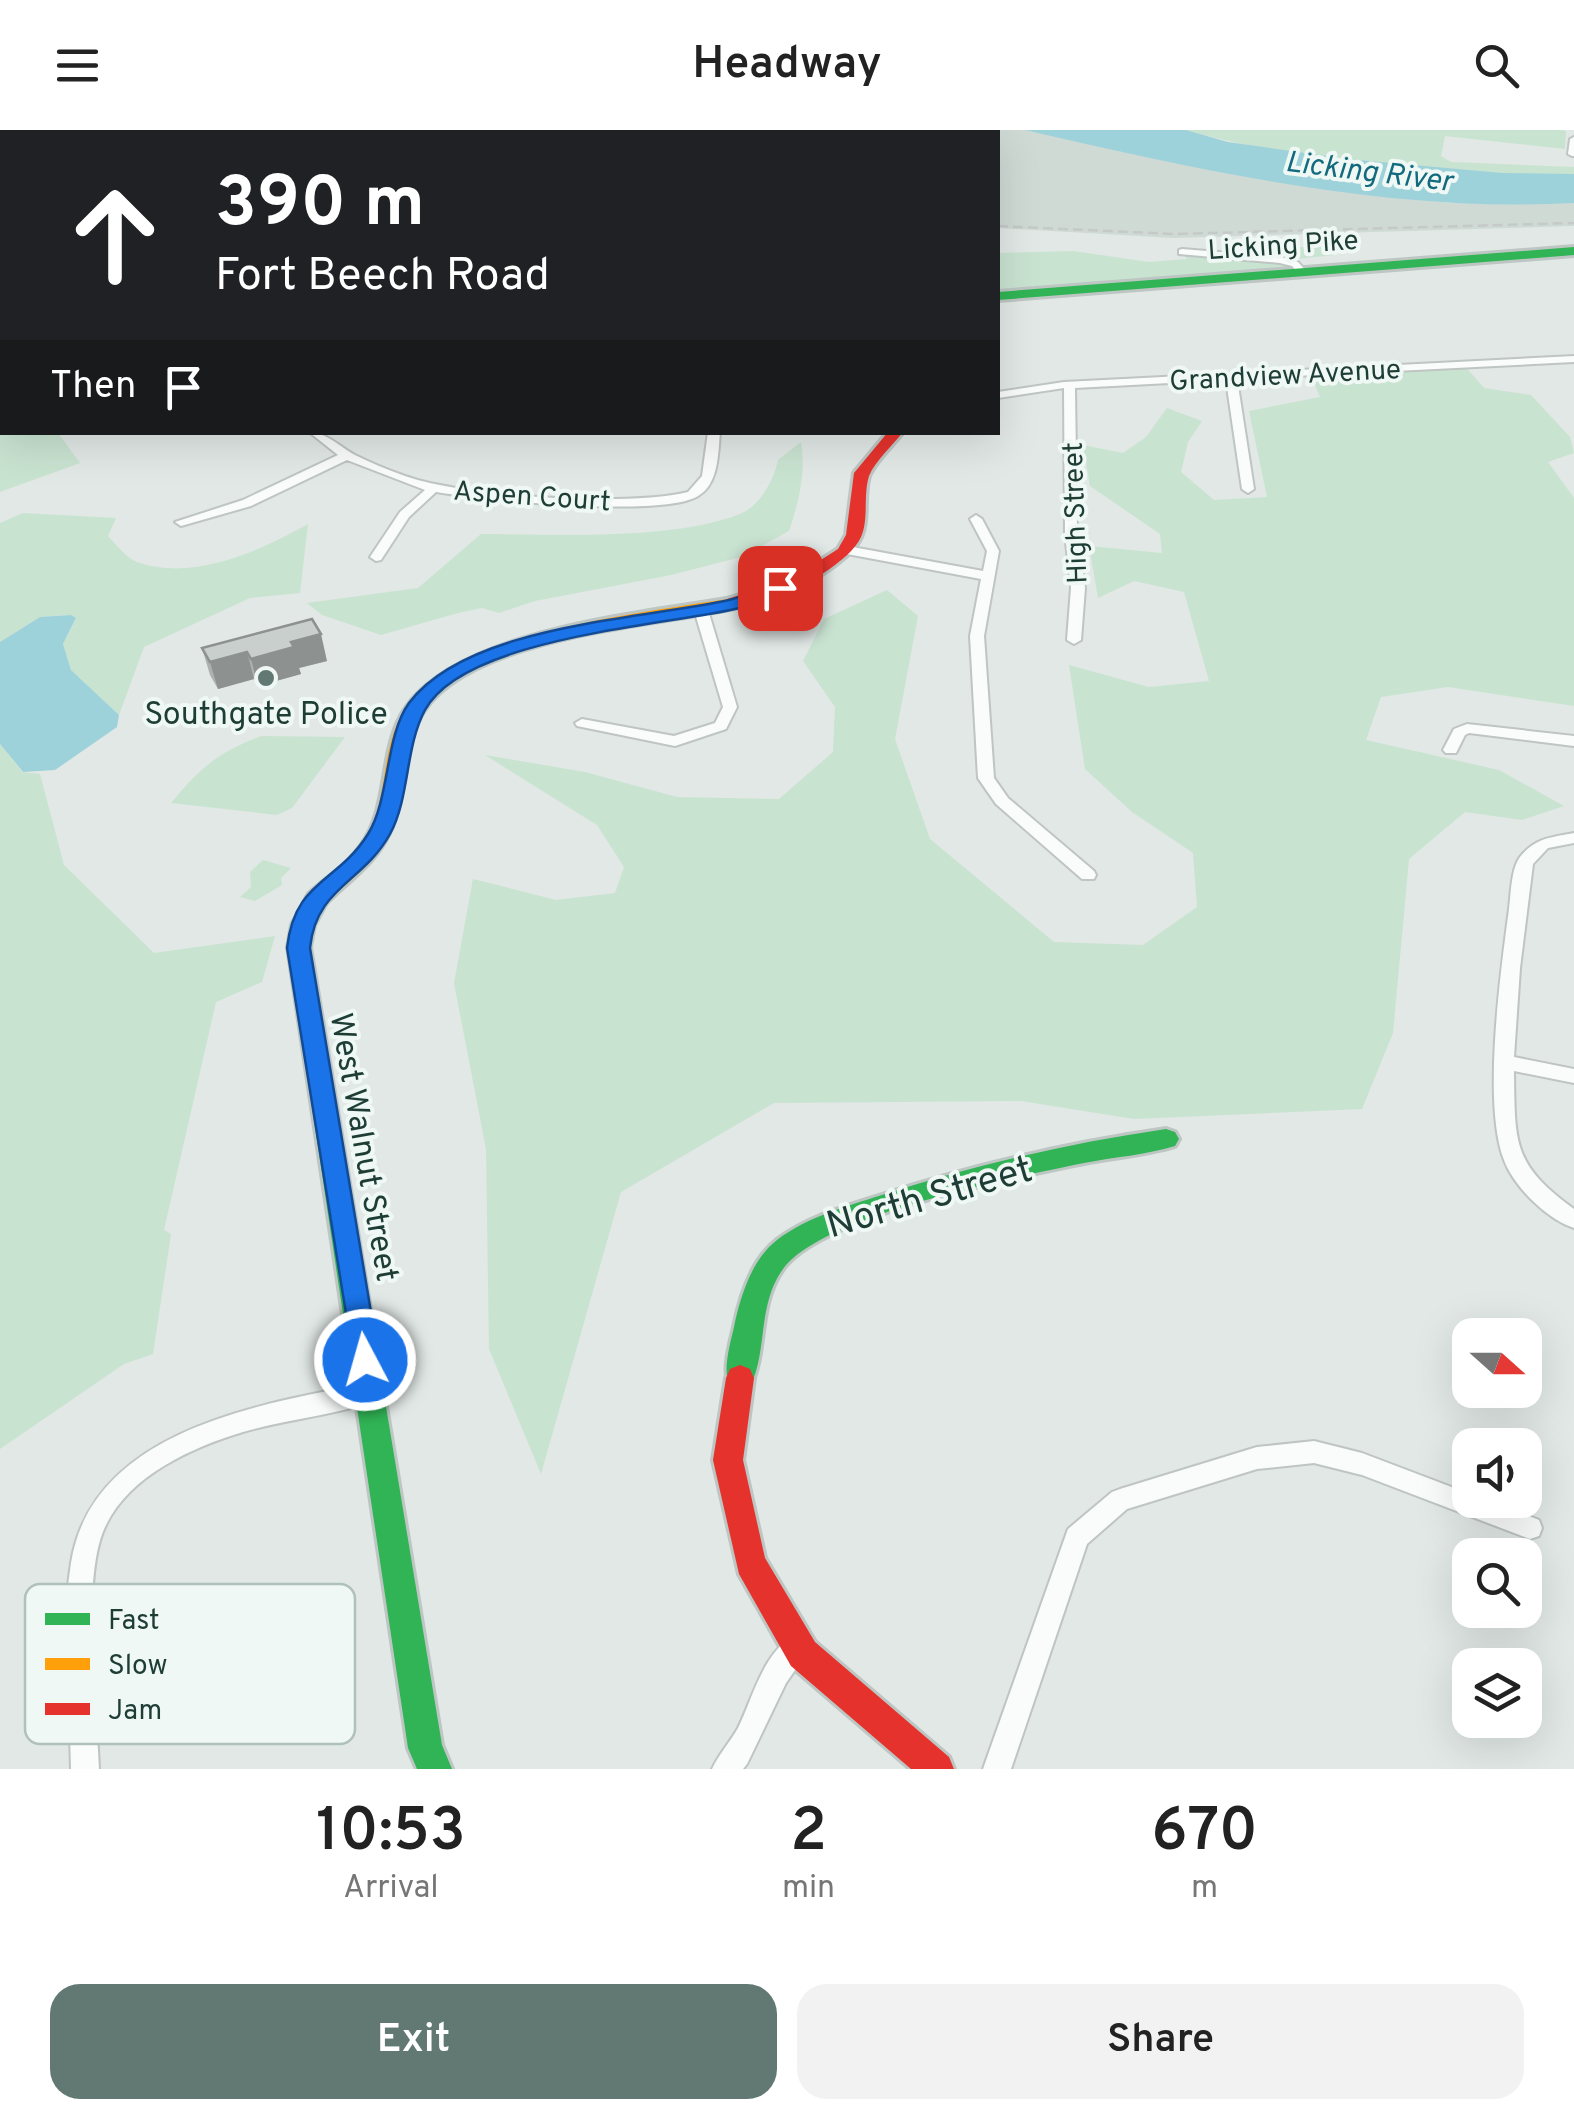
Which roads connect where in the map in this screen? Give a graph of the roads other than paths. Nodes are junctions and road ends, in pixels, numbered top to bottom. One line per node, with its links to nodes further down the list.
1 (1574, 139): 2 (street)
2 (1572, 154)
3 (1574, 250): 5 (street, Licking Pike)
4 (1182, 252): 5 (street)
5 (1302, 272): 6 (street, Licking Pike)
6 (1000, 296)
7 (1574, 359): 8 (street, Grandview Avenue)
8 (1231, 378): 9 (street, Grandview Avenue); 16 (street)
9 (1069, 385): 10 (street, Grandview Avenue); 23 (street, High Street)
10 (1000, 394)
11 (318, 435): 14 (street, Aspen Court)
12 (713, 435): 15 (street, Aspen Court)
13 (894, 435): 19 (street)
14 (348, 455): 15 (street, Aspen Court); 18 (street)
15 (434, 488): 20 (street)
16 (1248, 490)
17 (976, 520): 21 (street)
18 (181, 522)
19 (847, 550): 21 (street); 22 (street, West Walnut Street)
20 (376, 557)
21 (988, 576): 28 (street)
22 (702, 610): 24 (street); 33 (street, West Walnut Street)
23 (1074, 640)
24 (582, 723)
25 (1574, 741): 26 (street)
26 (1451, 750)
27 (1574, 838): 29 (street)
28 (1088, 875)
29 (1506, 1062): 30 (street); 32 (street)
30 (1574, 1076)
31 (1166, 1139): 36 (street, North Street)
32 (1574, 1220)
33 (369, 1392): 35 (street); 39 (street, West Walnut Street)
34 (1530, 1528): 42 (street)
35 (82, 1584)
36 (798, 1647): 40 (street); 41 (street, North Street)
37 (85, 1744): 38 (street)
38 (85, 1769)
39 (434, 1769)
40 (726, 1769)
41 (937, 1769)
42 (996, 1769)

